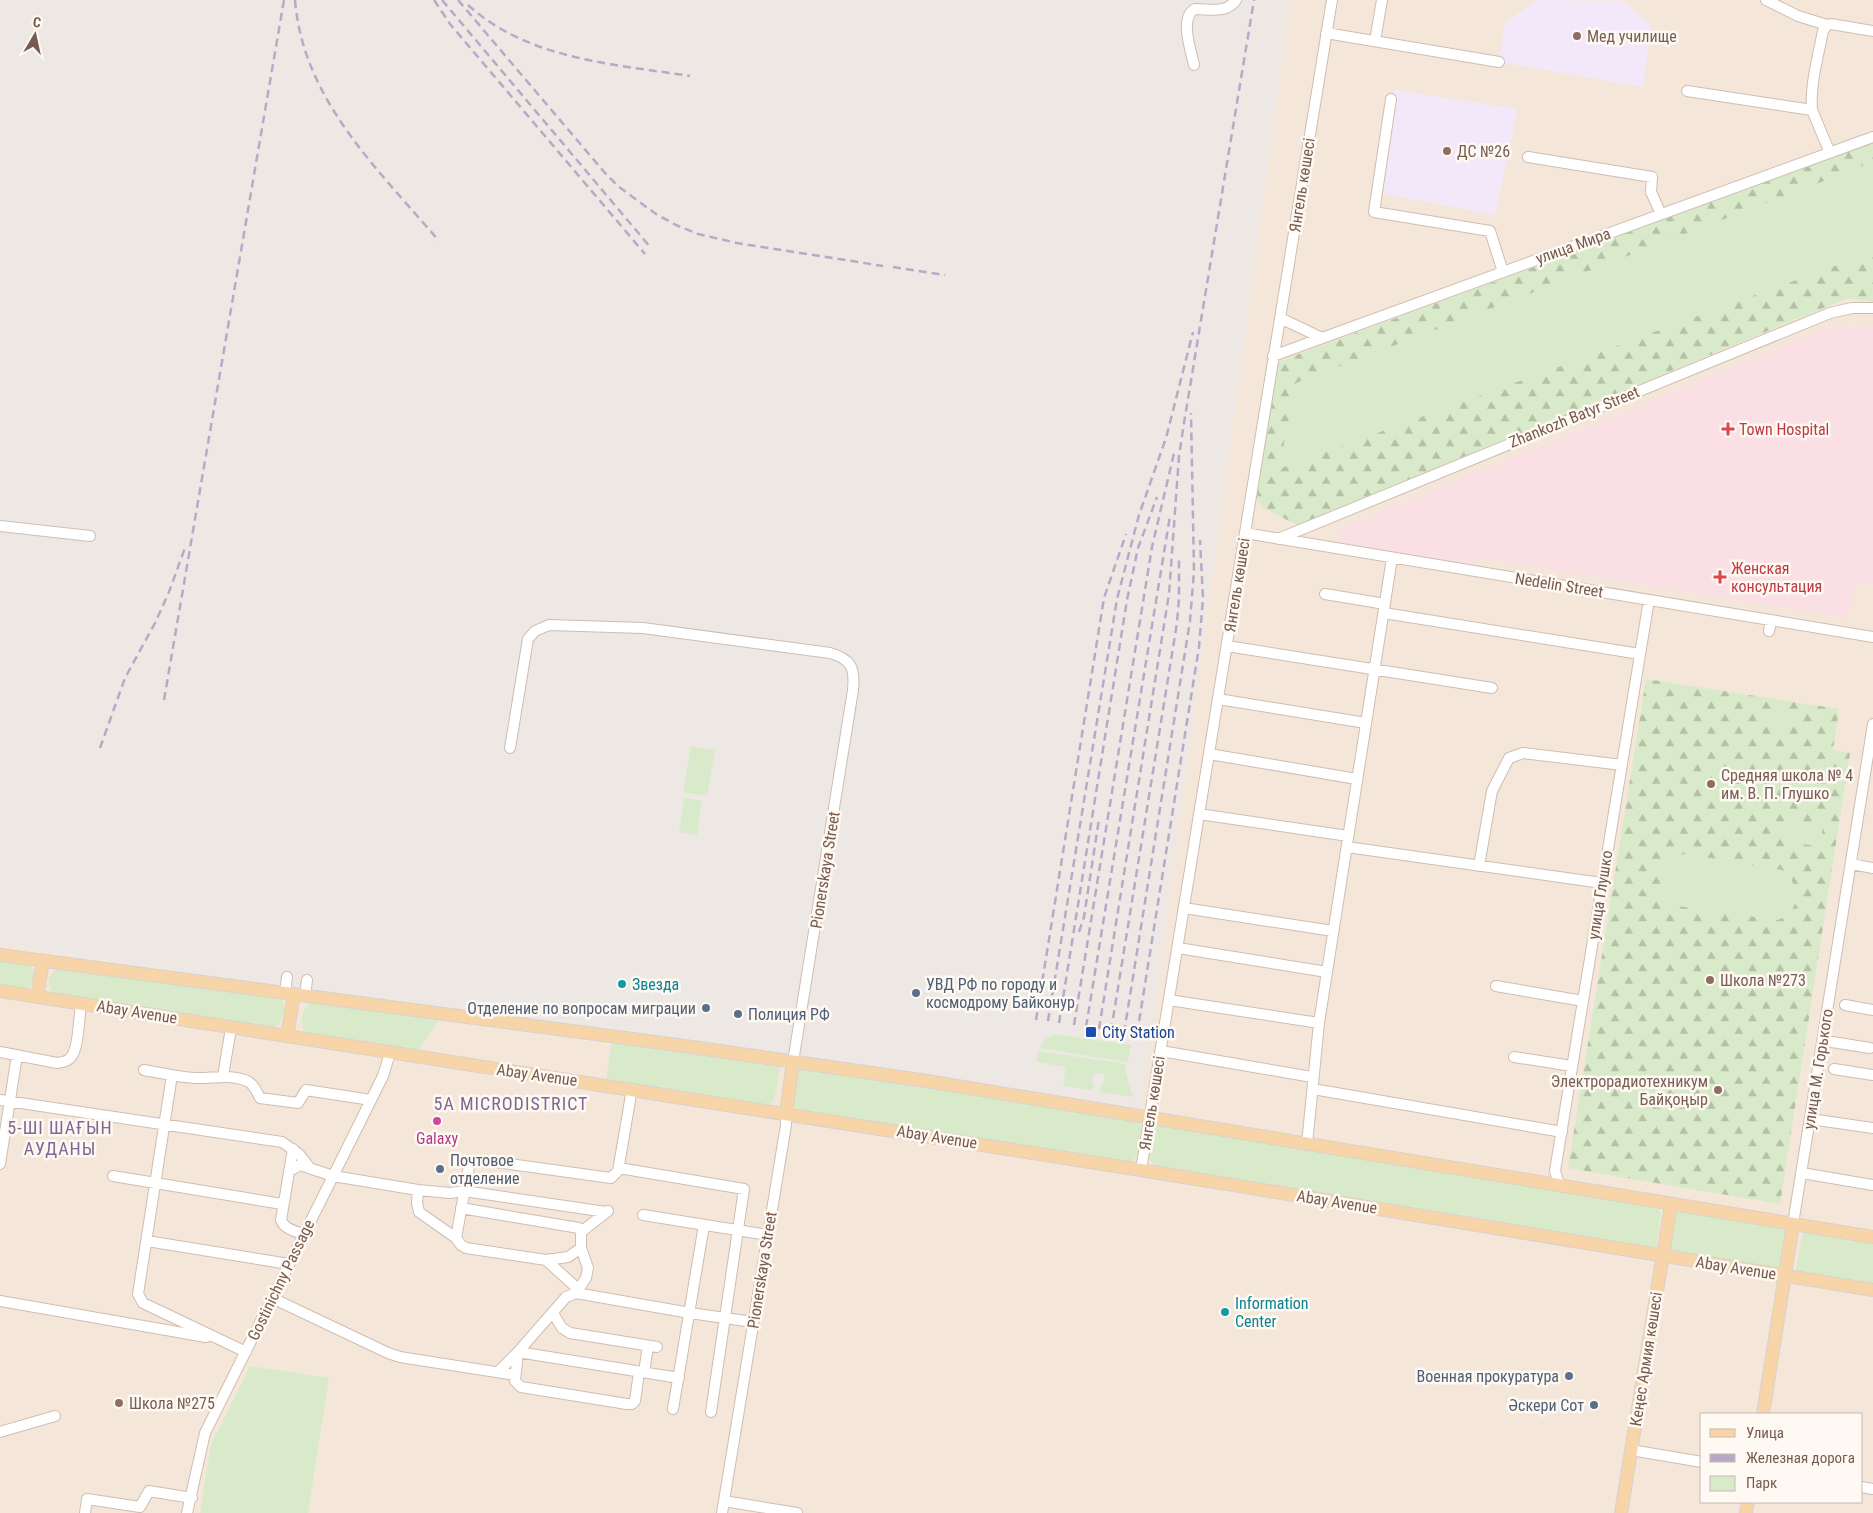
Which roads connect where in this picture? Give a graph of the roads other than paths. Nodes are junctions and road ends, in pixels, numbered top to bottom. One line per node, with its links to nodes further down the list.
1 (1236, 0): 10 (street)
2 (1332, 0): 7 (street, Янгель көшесі)
3 (1382, 0): 8 (street)
4 (1766, 0): 5 (street)
5 (1827, 25): 6 (street); 13 (street)
6 (1873, 31)
7 (1326, 33): 8 (street); 20 (street, Янгель көшесі)
8 (1375, 41): 9 (street)
9 (1499, 62)
10 (1194, 65)
11 (1687, 91): 13 (street)
12 (1391, 99): 18 (street)
13 (1812, 110): 15 (street)
14 (1873, 137): 15 (street, улица Мира)
15 (1830, 153): 17 (street, улица Мира)
16 (1528, 157): 17 (street)
17 (1661, 214): 18 (street, улица Мира)
18 (1503, 272): 21 (street, улица Мира)
19 (1873, 308): 26 (street, Zhankozh Batyr Street)
20 (1280, 318): 21 (street); 22 (street, Янгель көшесі)
21 (1322, 338): 22 (street, улица Мира)
22 (1274, 356): 24 (street, Янгель көшесі)
23 (0, 526): 25 (street)
24 (1245, 533): 26 (street, Nedelin Street); 32 (street, Янгель көшесі)
25 (90, 536)
26 (1278, 539): 27 (street, Nedelin Street)
27 (1392, 558): 29 (street, Nedelin Street); 30 (street)
28 (1325, 594): 30 (street)
29 (1649, 600): 31 (street, Nedelin Street); 33 (street, улица Глушко)
30 (1384, 608): 33 (street); 34 (street)
31 (1873, 637)
32 (1227, 646): 34 (street); 36 (street, Янгель көшесі)
33 (1640, 654): 41 (street, улица Глушко)
34 (1374, 670): 35 (street); 37 (street)
35 (1492, 688)
36 (1218, 699): 37 (street); 40 (street, Янгель көшесі)
37 (1366, 723): 42 (street)
38 (1873, 724): 46 (street, улица М. Горького)
39 (510, 748): 77 (street, Pionerskaya Street)
40 (1209, 754): 42 (street); 43 (street, Янгель көшесі)
41 (1622, 765): 47 (street); 49 (street, улица Глушко)
42 (1357, 779): 44 (street)
43 (1199, 814): 44 (street); 50 (street, Янгель көшесі)
44 (1348, 836): 45 (street)
45 (1346, 847): 47 (street); 51 (street)
46 (1851, 864): 48 (street); 91 (street, улица М. Горького)
47 (1479, 866): 49 (street)
48 (1873, 868)
49 (1602, 883): 63 (street, улица Глушко)
50 (1184, 908): 51 (street); 52 (street, Янгель көшесі)
51 (1333, 931): 55 (street)
52 (1178, 948): 55 (street); 62 (street, Янгель көшесі)
53 (0, 955): 54 (main road)
54 (43, 961): 60 (main road); 61 (main road)
55 (1327, 972): 67 (street)
56 (288, 977): 60 (street)
57 (307, 980): 60 (street)
58 (1496, 986): 63 (street)
59 (0, 991): 61 (main road, Abay Avenue)
60 (295, 994): 69 (main road); 77 (main road)
61 (37, 996): 64 (main road, Abay Avenue)
62 (1169, 1000): 67 (street); 72 (street, Янгель көшесі)
63 (1583, 1001): 78 (street, улица Глушко)
64 (81, 1004): 68 (main road, Abay Avenue); 75 (street)
65 (1845, 1005): 66 (street)
66 (1873, 1010)
67 (1319, 1024): 84 (street)
68 (231, 1028): 69 (main road, Abay Avenue); 83 (street)
69 (287, 1036): 74 (main road, Abay Avenue)
70 (1832, 1042): 71 (street)
71 (1870, 1048)
72 (1161, 1051): 84 (street); 90 (street, Янгель көшесі)
73 (0, 1052): 75 (street)
74 (390, 1053): 85 (main road, Abay Avenue); 88 (street, Gostinichny Passage)
75 (17, 1055): 87 (street)
76 (1514, 1057): 78 (street)
77 (793, 1062): 89 (main road, Pionerskaya Street); 90 (main road)
78 (1572, 1066): 95 (street, улица Глушко)
79 (1834, 1069): 82 (street)
80 (144, 1070): 81 (street)
81 (172, 1075): 83 (street); 92 (street)
82 (1873, 1075)
83 (223, 1076): 88 (street)
84 (1312, 1077): 86 (street)
85 (632, 1089): 89 (main road, Abay Avenue); 100 (street)
86 (1313, 1089): 95 (street); 96 (street)
87 (5, 1100): 92 (street); 93 (street)
88 (371, 1100): 105 (street, Gostinichny Passage)
89 (786, 1113): 101 (main road, Abay Avenue); 120 (street, Pionerskaya Street)
90 (1150, 1118): 96 (main road); 101 (street, Янгель көшесі)
91 (1810, 1119): 94 (street); 103 (street, улица М. Горького)
92 (165, 1124): 97 (street); 106 (street)
93 (3, 1127): 98 (street)
94 (1873, 1128)
95 (1562, 1132): 108 (street, улица Глушко)
96 (1307, 1144): 108 (main road)
97 (293, 1149): 99 (street); 102 (street)
98 (0, 1164)
99 (309, 1167): 102 (street); 105 (street)
100 (618, 1168): 110 (street); 117 (street)
101 (1142, 1170): 125 (main road, Abay Avenue)
102 (289, 1171): 111 (street)
103 (1802, 1173): 107 (street); 116 (street, улица М. Горького)
104 (114, 1176): 106 (street)
105 (333, 1176): 109 (street); 119 (street, Gostinichny Passage)
106 (157, 1183): 111 (street); 123 (street)
107 (1873, 1185)
108 (1563, 1187): 112 (main road)
109 (418, 1190): 110 (street); 122 (street)
110 (464, 1191): 113 (street); 118 (street)
111 (282, 1204): 119 (street)
112 (1671, 1205): 116 (main road); 125 (main road, Кеңес Армия көшесі)
113 (461, 1208): 118 (street); 122 (street)
114 (643, 1215): 115 (street)
115 (704, 1224): 117 (street); 134 (street)
116 (1793, 1224): 121 (main road); 128 (main road, улица М. Горького)
117 (737, 1230): 120 (street); 135 (street)
118 (581, 1232): 124 (street)
119 (304, 1234): 127 (street, Gostinichny Passage)
120 (768, 1235): 136 (street, Pionerskaya Street)
121 (1873, 1237)
122 (456, 1238): 126 (street)
123 (147, 1241): 127 (street); 137 (street)
124 (581, 1248): 126 (street); 130 (street)
125 (1663, 1256): 128 (main road, Abay Avenue); 149 (main road, Кеңес Армия көшесі)
126 (546, 1260): 130 (street)
127 (289, 1264): 131 (street, Gostinichny Passage)
128 (1786, 1276): 129 (main road, Abay Avenue); 146 (main road, улица М. Горького)
129 (1873, 1290)
130 (577, 1291): 133 (street); 134 (street)
131 (272, 1298): 138 (street, Gostinichny Passage); 140 (street)
132 (0, 1301): 137 (street)
133 (553, 1313): 139 (street); 141 (street)
134 (690, 1314): 135 (street); 143 (street)
135 (724, 1319): 136 (street); 145 (street)
136 (753, 1322): 152 (street, Pionerskaya Street)
137 (218, 1339): 138 (street)
138 (246, 1352): 151 (street, Gostinichny Passage)
139 (518, 1352): 140 (street); 141 (street); 142 (street)
140 (498, 1372): 142 (street)
141 (641, 1372): 142 (street); 143 (street)
142 (515, 1375)
143 (679, 1378): 144 (street)
144 (673, 1409)
145 (711, 1412)
146 (1763, 1413)
147 (55, 1416): 148 (street)
148 (0, 1432)
149 (1631, 1450): 150 (street); 157 (main road, Кеңес Армия көшесі)
150 (1700, 1462)
151 (192, 1498): 153 (street); 154 (street, Gostinichny Passage)
152 (724, 1501): 155 (street, Pionerskaya Street); 156 (street)
153 (85, 1513)
154 (187, 1513)
155 (722, 1513)
156 (797, 1513)
157 (1621, 1513)

